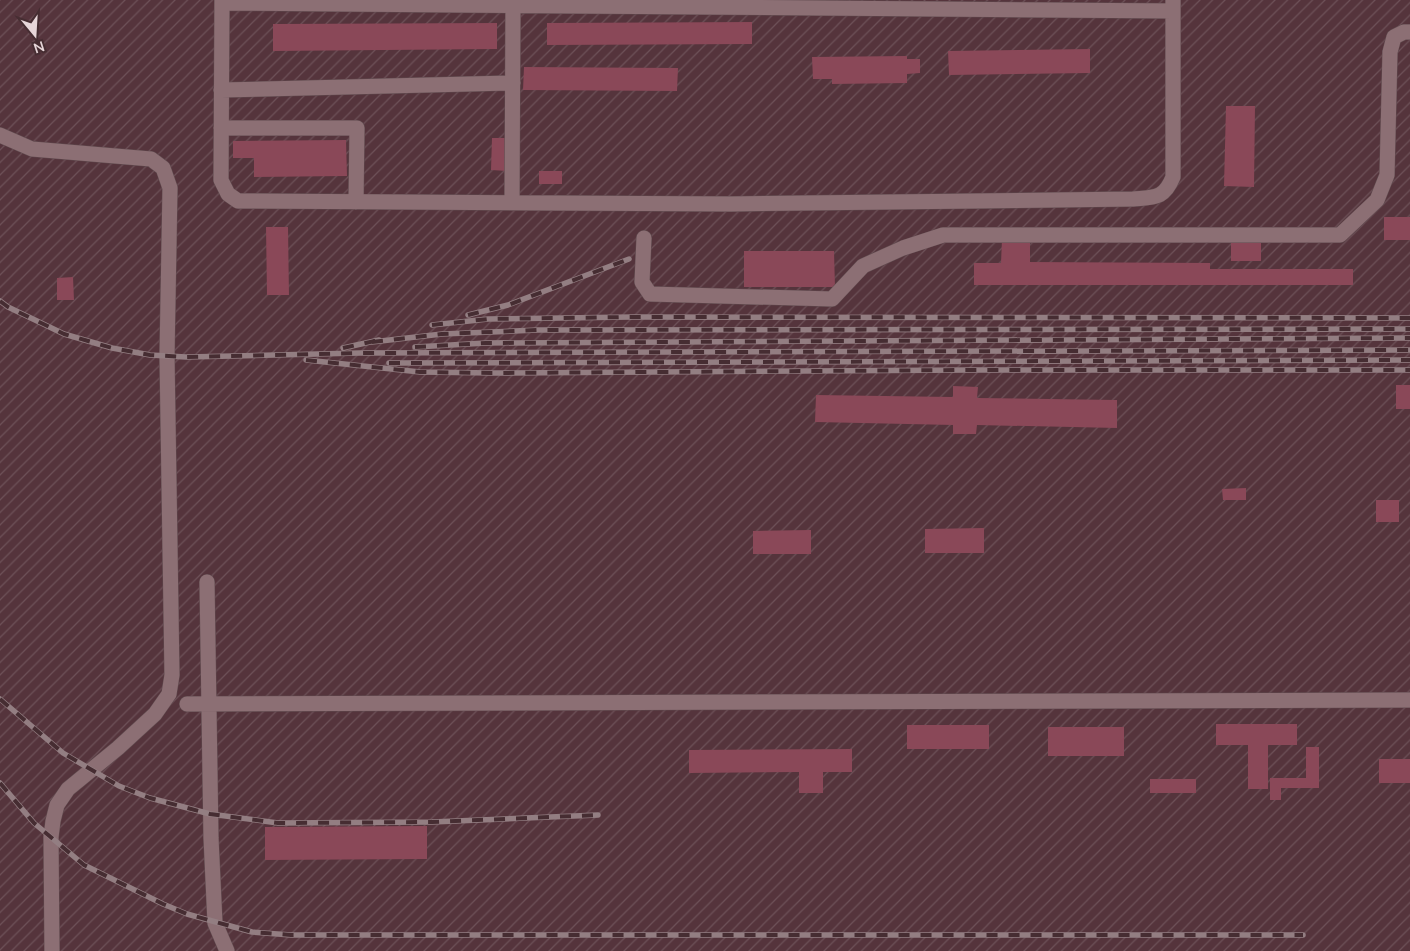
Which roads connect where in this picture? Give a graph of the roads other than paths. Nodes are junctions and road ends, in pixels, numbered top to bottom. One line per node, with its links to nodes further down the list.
1 (222, 1): 2 (street); 6 (street)
2 (513, 5): 3 (street); 5 (street)
3 (1173, 6): 10 (street)
4 (1410, 32): 11 (street)
5 (513, 83): 6 (street); 10 (street)
6 (222, 90): 7 (street)
7 (221, 128): 9 (street); 9 (street)
8 (0, 135): 16 (street)
9 (356, 202): 10 (street)
10 (512, 203)
11 (644, 238)
12 (207, 582): 14 (street)
13 (1410, 700): 14 (street)
14 (208, 703): 15 (street); 17 (street)
15 (187, 704)
16 (52, 951)
17 (227, 951)

